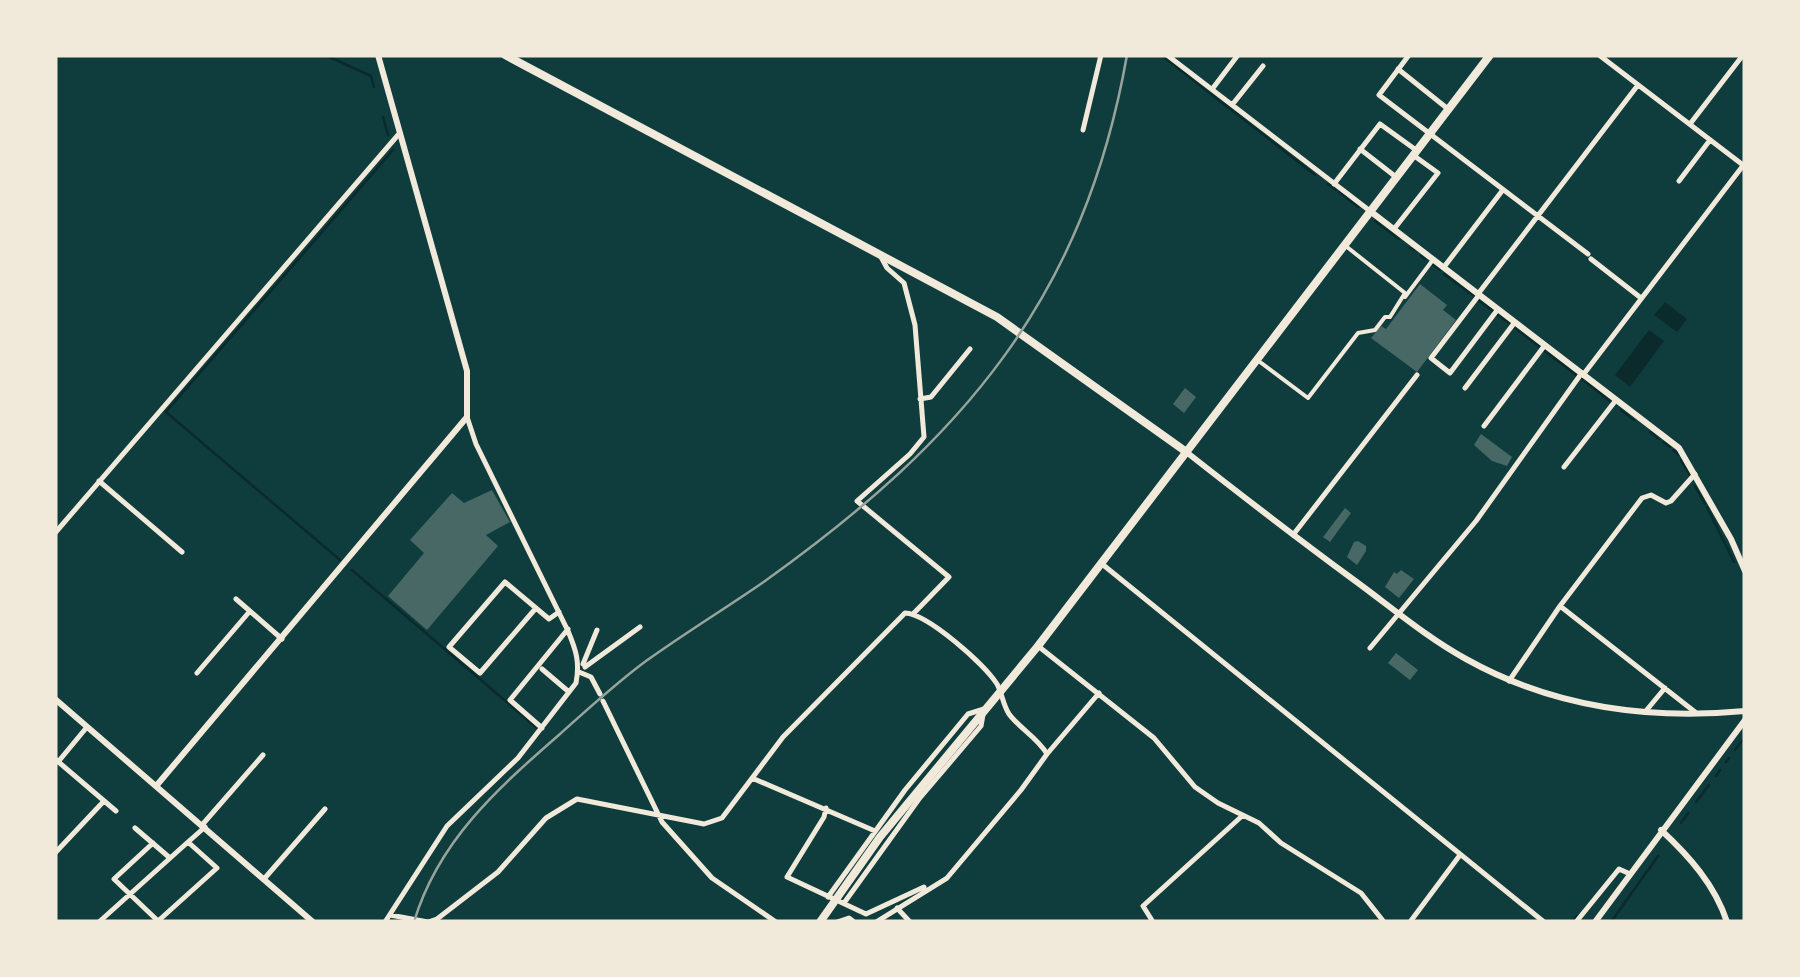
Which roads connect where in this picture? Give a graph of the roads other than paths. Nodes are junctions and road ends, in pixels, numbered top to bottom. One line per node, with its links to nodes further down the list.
1 (378, 55): 19 (street)
2 (505, 55): 32 (highway)
3 (1101, 55): 17 (street)
4 (1167, 55): 13 (street)
5 (1238, 55): 13 (street)
6 (1409, 55): 11 (street)
7 (1598, 55): 12 (street)
8 (1743, 55): 16 (street)
9 (1486, 56): 15 (highway)
10 (1263, 66): 14 (street)
11 (1398, 70): 15 (street); 18 (street)
12 (1638, 86): 16 (street); 29 (street)
13 (1212, 90): 14 (street)
14 (1232, 105): 26 (street)
15 (1448, 108): 18 (highway)
16 (1689, 124): 20 (street)
17 (1082, 130)
18 (1428, 134): 22 (highway); 27 (street)
19 (398, 135): 48 (street); 53 (street)
20 (1710, 140): 23 (street); 25 (street)
21 (1360, 149): 22 (street); 24 (street); 26 (street)
22 (1414, 152): 24 (highway); 30 (street)
23 (1744, 164): 37 (street)
24 (1396, 177): 28 (highway)
25 (1679, 180)
26 (1334, 184): 28 (street)
27 (1502, 191): 29 (street); 34 (street)
28 (1370, 211): 30 (street); 31 (highway)
29 (1537, 216): 35 (street); 37 (street)
30 (1394, 229): 33 (street)
31 (1344, 245): 36 (street); 42 (highway)
32 (880, 252): 46 (street); 50 (highway)
33 (1433, 259): 34 (street); 36 (street)
34 (1444, 268): 35 (street)
35 (1478, 294): 38 (street); 38 (street)
36 (1405, 296): 42 (street)
37 (1642, 298): 43 (street)
38 (1498, 310): 39 (street)
39 (1515, 322): 40 (street); 45 (street)
40 (1545, 345): 43 (street); 49 (street)
41 (970, 349): 46 (street)
42 (1256, 359): 50 (highway)
43 (1582, 374): 47 (street); 65 (street)
44 (1417, 376): 55 (street)
45 (1465, 388)
46 (920, 399): 64 (street)
47 (1616, 400): 51 (street); 52 (street)
48 (467, 416): 63 (street); 69 (street)
49 (1484, 426)
50 (1184, 452): 55 (street); 57 (highway)
51 (1564, 467)
52 (1695, 474): 58 (street); 60 (street)
53 (99, 482): 54 (street); 56 (street)
54 (55, 532)
55 (1293, 535): 65 (street)
56 (182, 552)
57 (1099, 562): 70 (highway); 109 (street)
58 (1745, 572)
59 (236, 599): 62 (street)
60 (1560, 606): 78 (street); 79 (street)
61 (536, 608): 61 (street); 63 (street)
62 (250, 611): 69 (street); 76 (street)
63 (559, 612): 67 (street)
64 (914, 614): 81 (street); 94 (street)
65 (1400, 614): 71 (street); 78 (street)
66 (640, 627): 73 (street)
67 (568, 629): 72 (street); 90 (street)
68 (597, 630): 73 (street)
69 (282, 639): 95 (street)
70 (1038, 646): 81 (highway); 82 (street)
71 (1370, 648)
72 (579, 656): 73 (street); 75 (street)
73 (584, 665): 77 (street)
74 (542, 670): 80 (street)
75 (578, 672): 77 (street); 80 (street)
76 (196, 674)
77 (591, 677): 100 (street)
78 (1509, 681): 86 (street)
79 (1666, 688): 86 (street); 87 (street)
80 (569, 692): 90 (street)
81 (1000, 692): 84 (highway); 91 (street)
82 (1099, 693): 91 (street); 101 (street)
83 (55, 699): 89 (street)
84 (984, 709): 104 (street); 116 (street); 124 (highway)
85 (1745, 711): 87 (street)
86 (1645, 713): 87 (street)
87 (1697, 715)
88 (1745, 720): 105 (street)
89 (87, 727): 93 (street); 95 (street)
90 (542, 728): 118 (street)
91 (1046, 754): 113 (street)
92 (263, 756): 102 (street)
93 (56, 760): 96 (street)
94 (752, 778): 98 (street); 100 (street)
95 (157, 786): 102 (street)
96 (104, 801): 99 (street); 108 (street)
97 (325, 808): 112 (street)
98 (826, 808): 104 (street); 115 (street)
99 (116, 811)
100 (658, 816): 118 (street); 123 (street)
101 (1242, 816): 129 (street); 130 (street)
102 (203, 826): 106 (street); 112 (street)
103 (135, 828): 107 (street)
104 (876, 830): 115 (street)
105 (1661, 830): 111 (street); 135 (street)
106 (188, 842): 110 (street); 120 (street)
107 (152, 844): 110 (street); 114 (street)
108 (55, 853)
109 (1460, 855): 131 (street); 132 (street)
110 (170, 858): 114 (street)
111 (1630, 874): 133 (street); 134 (street)
112 (264, 879): 121 (street)
113 (930, 888): 116 (street); 117 (street)
114 (130, 894): 119 (street); 120 (street)
115 (828, 897): 116 (street)
116 (844, 903)
117 (897, 908): 127 (street); 128 (street)
118 (390, 915): 122 (street)
119 (99, 922)
120 (158, 922)
121 (313, 922)
122 (385, 922)
123 (776, 922)
124 (820, 922)
125 (838, 922): 126 (street)
126 (854, 922)
127 (876, 922)
128 (910, 922)
129 (1153, 922)
130 (1384, 922)
131 (1410, 922)
132 (1544, 922)
133 (1576, 922)
134 (1595, 922)
135 (1727, 922)

